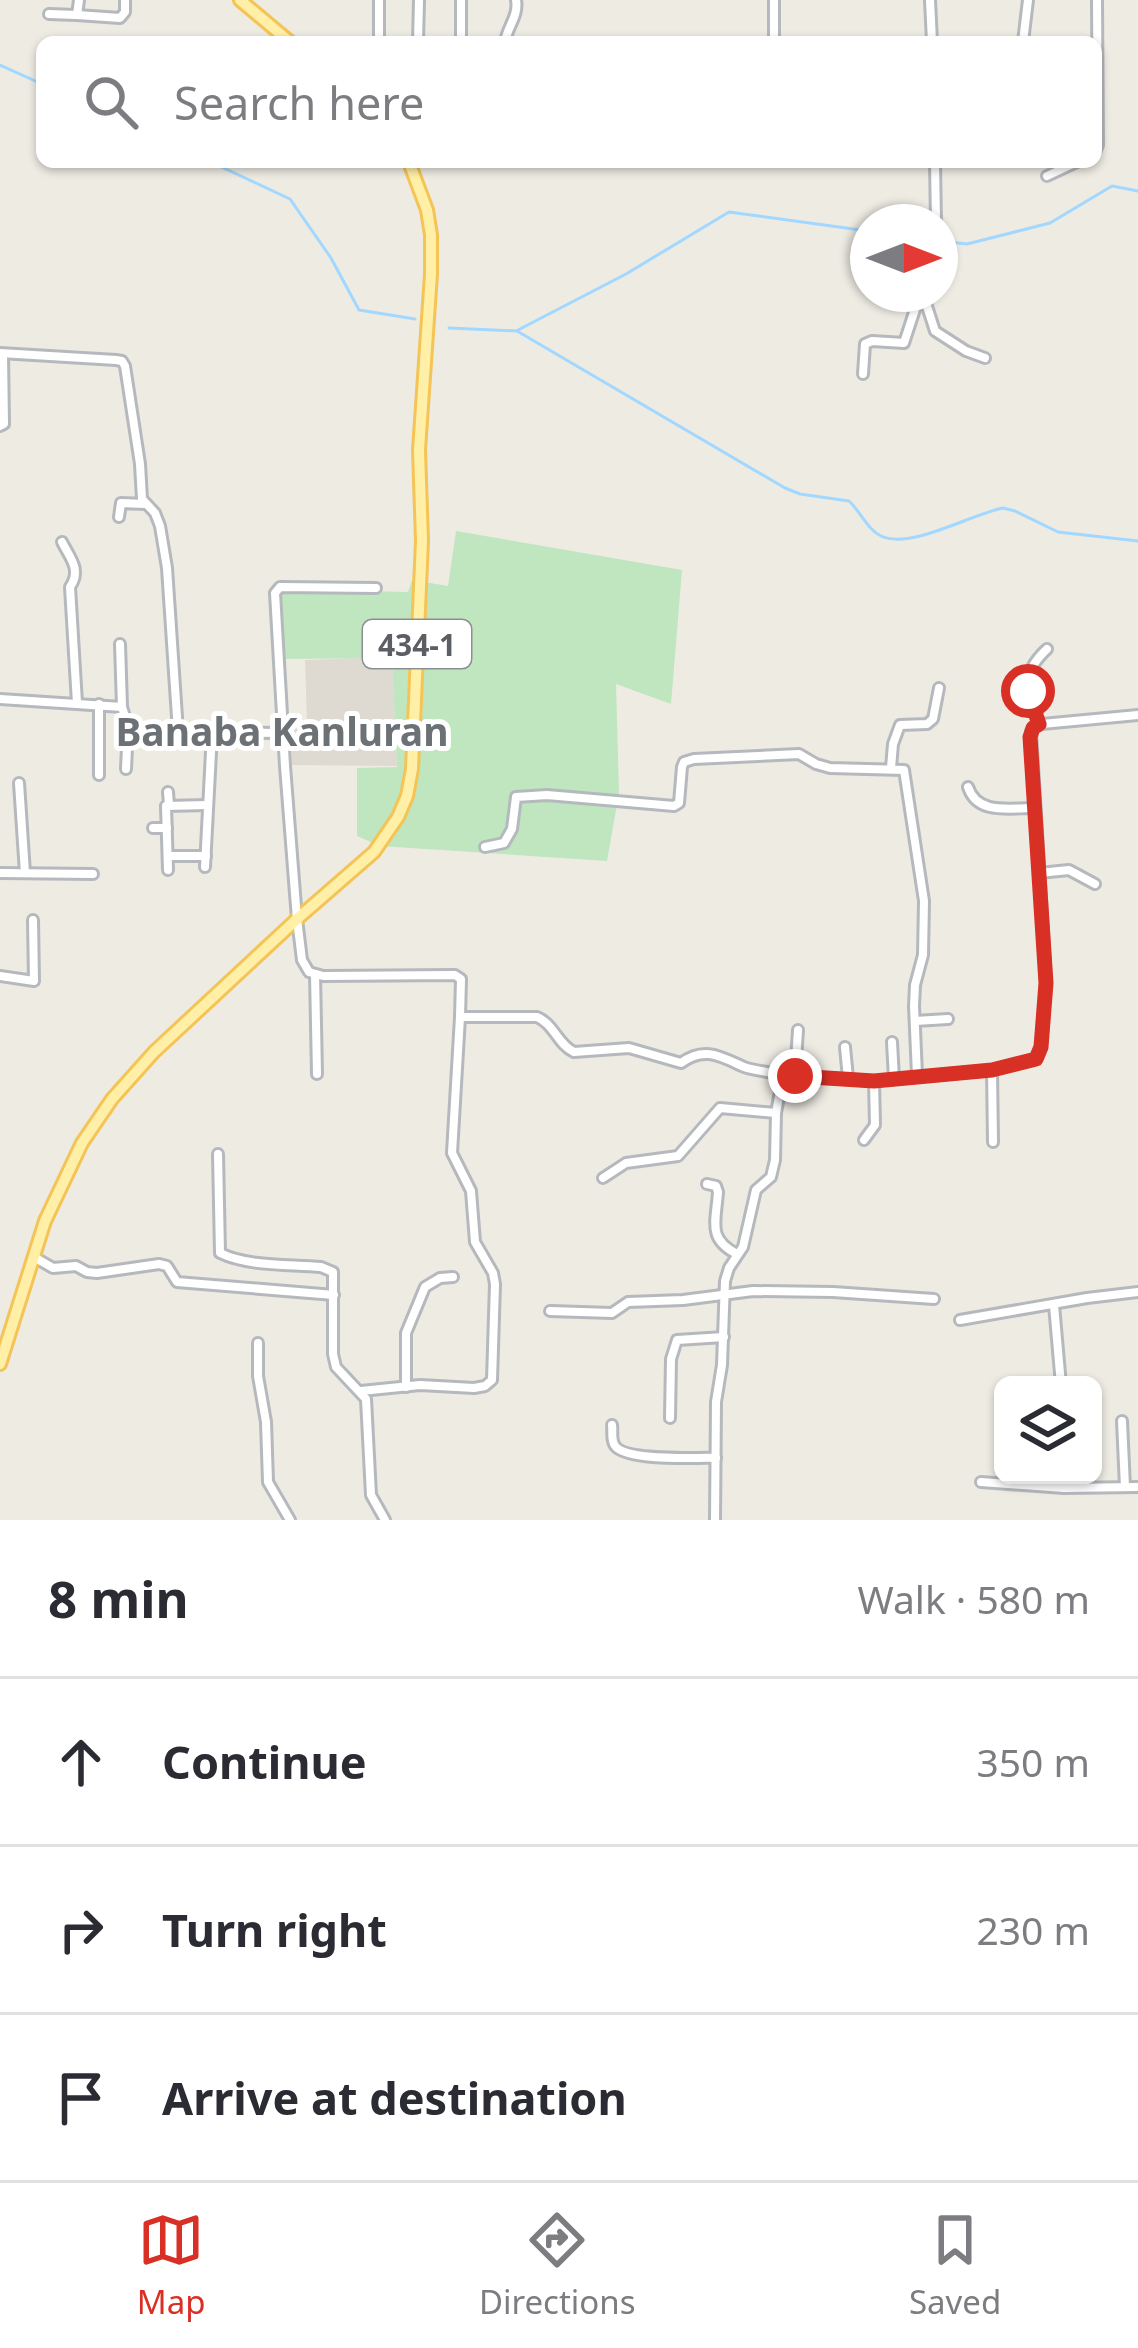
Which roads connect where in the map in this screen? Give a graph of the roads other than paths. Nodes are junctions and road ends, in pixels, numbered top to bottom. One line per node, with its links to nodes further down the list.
1 (79, 0): 13 (street)
2 (125, 0): 13 (street)
3 (240, 0): 14 (main road)
4 (379, 0): 15 (street)
5 (419, 0): 16 (street)
6 (461, 0): 17 (street)
7 (516, 0): 18 (street)
8 (774, 0): 19 (street)
9 (930, 0): 20 (street)
10 (1028, 0): 21 (street)
11 (1097, 0): 22 (street)
12 (49, 14): 13 (street)
13 (77, 15)
14 (283, 36)
15 (379, 36)
16 (418, 36)
17 (461, 36)
18 (506, 36)
19 (774, 36)
20 (932, 36)
21 (1024, 36)
22 (1097, 36)
23 (411, 168): 70 (main road, 434-1)
24 (935, 168): 27 (street)
25 (1064, 168): 26 (street)
26 (1047, 176)
27 (936, 204)
28 (915, 312): 32 (street)
29 (928, 312): 31 (street)
30 (2, 353): 33 (street); 34 (street)
31 (985, 358)
32 (863, 374)
33 (0, 426)
34 (147, 504): 35 (street); 48 (street)
35 (119, 517)
36 (62, 542): 42 (street)
37 (376, 588): 50 (street)
38 (120, 644): 44 (street)
39 (1047, 649): 46 (street)
40 (939, 688): 51 (street)
41 (0, 699): 42 (street)
42 (77, 704): 43 (street)
43 (99, 704): 44 (street); 53 (street)
44 (122, 707): 47 (street)
45 (1138, 716): 46 (street)
46 (1039, 724): 59 (street)
47 (128, 726): 48 (street); 52 (street)
48 (178, 732): 49 (street)
49 (212, 733): 50 (street); 58 (street)
50 (285, 733): 70 (street)
51 (891, 768): 62 (street); 76 (street)
52 (126, 769)
53 (99, 775)
54 (19, 783): 66 (street)
55 (968, 788): 59 (street)
56 (168, 792): 57 (street)
57 (169, 805): 58 (street); 61 (street)
58 (208, 806): 63 (street)
59 (1034, 808): 67 (street)
60 (153, 828): 61 (street)
61 (167, 828): 63 (street)
62 (485, 847)
63 (168, 856): 64 (street)
64 (168, 870)
65 (0, 873): 66 (street)
66 (25, 873): 68 (street)
67 (1039, 873): 69 (street); 80 (street)
68 (93, 874)
69 (1095, 884)
70 (297, 919): 72 (street); 95 (main road, 434-1)
71 (33, 920): 73 (street)
72 (315, 974): 74 (street); 81 (street)
73 (0, 976)
74 (460, 1017): 82 (street); 108 (street)
75 (948, 1019): 76 (street)
76 (915, 1021): 83 (street)
77 (798, 1030): 84 (street)
78 (892, 1042): 86 (street)
79 (845, 1047): 85 (street)
80 (992, 1070): 83 (street); 90 (street)
81 (316, 1075)
82 (783, 1075): 84 (street); 88 (street)
83 (917, 1075): 86 (street)
84 (795, 1076): 85 (street)
85 (848, 1078): 87 (street)
86 (894, 1078): 87 (street)
87 (874, 1081): 89 (street)
88 (776, 1113): 92 (street); 94 (street)
89 (864, 1140)
90 (993, 1142)
91 (218, 1154): 98 (street)
92 (603, 1178)
93 (707, 1184): 94 (street)
94 (737, 1254): 99 (street)
95 (34, 1256): 98 (street); 106 (main road, 434-1)
96 (453, 1276): 108 (street)
97 (1138, 1292): 101 (street)
98 (334, 1295): 109 (street)
99 (725, 1295): 100 (street); 102 (street); 104 (street)
100 (934, 1299)
101 (1054, 1305): 103 (street); 107 (street)
102 (550, 1311)
103 (960, 1320)
104 (724, 1337): 110 (street); 113 (street)
105 (258, 1343): 119 (street)
106 (0, 1364)
107 (1060, 1376)
108 (406, 1387): 109 (street)
109 (361, 1391): 120 (street)
110 (670, 1418)
111 (1122, 1421): 116 (street)
112 (612, 1425): 113 (street)
113 (716, 1458): 121 (street)
114 (981, 1482): 118 (street)
115 (1064, 1484): 118 (street)
116 (1125, 1487): 117 (street); 118 (street)
117 (1138, 1487)
118 (1064, 1488)
119 (290, 1520)
120 (385, 1520)
121 (715, 1520)

